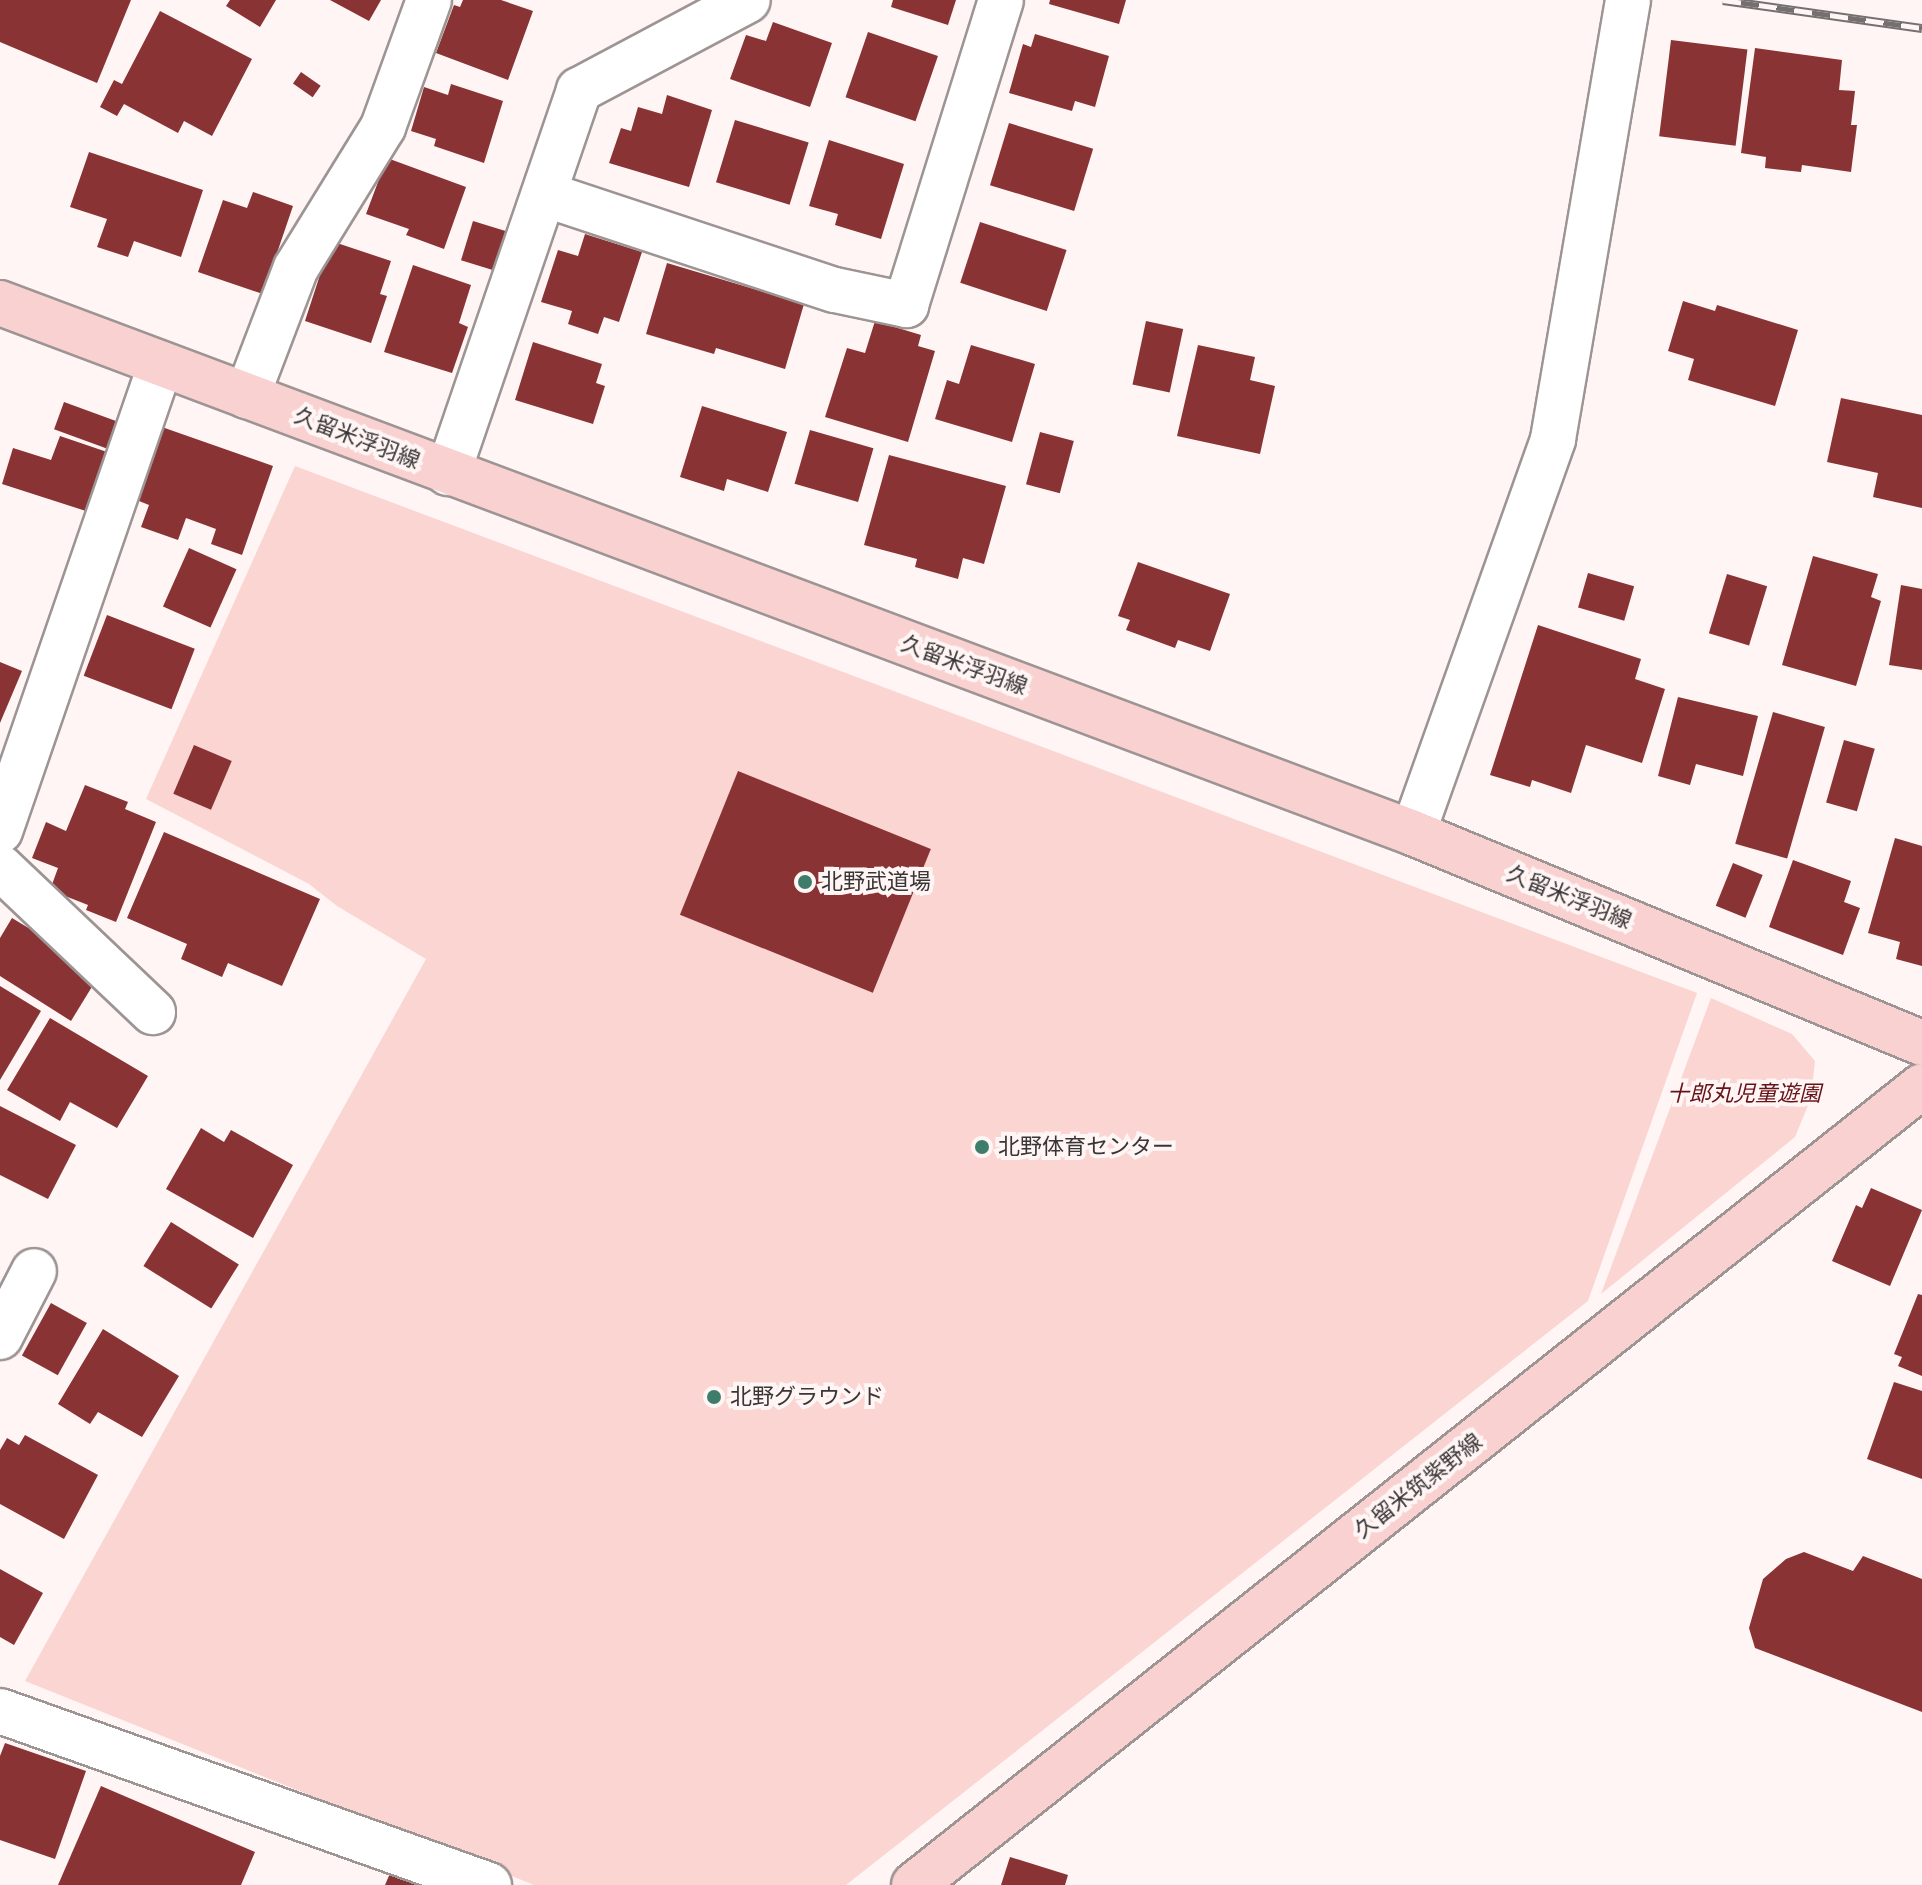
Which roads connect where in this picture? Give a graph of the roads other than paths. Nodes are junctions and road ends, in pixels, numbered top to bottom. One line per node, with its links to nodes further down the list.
1 (429, 0): 8 (street)
2 (748, 0): 5 (street)
3 (1001, 0): 5 (street)
4 (1628, 0): 11 (street)
5 (544, 194): 9 (street)
6 (0, 303): 7 (main road, 久留米浮羽線)
7 (161, 364): 8 (main road, 久留米浮羽線); 10 (street)
8 (247, 396): 9 (main road, 久留米浮羽線)
9 (448, 473): 11 (main road, 久留米浮羽線)
10 (0, 831)
11 (1413, 833): 14 (main road, 久留米浮羽線)
12 (0, 867): 13 (street)
13 (153, 1012)
14 (1922, 1043)
15 (1922, 1086): 20 (main road, 久留米筑紫野線)
16 (34, 1271): 17 (street)
17 (0, 1337)
18 (0, 1711): 19 (street)
19 (489, 1885)
20 (914, 1885)

